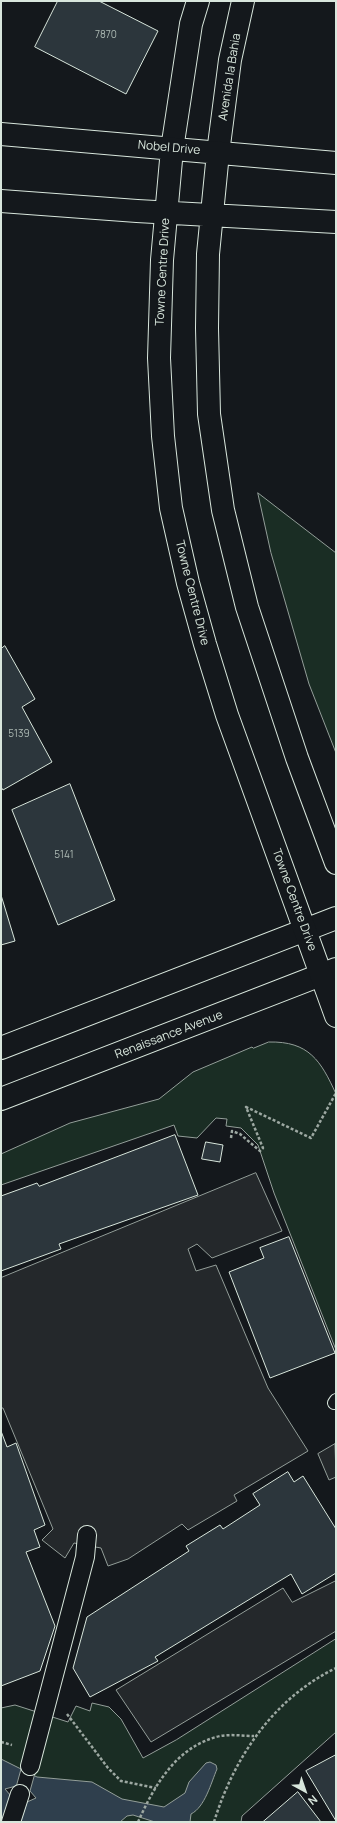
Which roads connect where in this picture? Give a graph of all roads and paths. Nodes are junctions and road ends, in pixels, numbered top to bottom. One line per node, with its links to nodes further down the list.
1 (198, 1): 4 (main road)
2 (244, 1): 5 (main road, Avenida la Bahia)
3 (1, 134): 4 (main road, Nobel Drive)
4 (172, 149): 5 (main road, Nobel Drive); 8 (main road, Towne Centre Drive)
5 (218, 153): 6 (main road, Nobel Drive); 9 (main road)
6 (336, 163)
7 (1, 201): 8 (main road)
8 (167, 213): 9 (main road); 13 (main road, Towne Centre Drive)
9 (212, 215): 10 (main road); 11 (main road)
10 (336, 222)
11 (336, 863)
12 (336, 918): 13 (main road)
13 (306, 930): 14 (main road, Towne Centre Drive); 16 (main road)
14 (329, 972): 15 (main road, Towne Centre Drive); 18 (main road, Renaissance Avenue)
15 (336, 1016)
16 (1, 1048)
17 (336, 1093): 19 (path)
18 (1, 1099)
19 (231, 1138)
20 (336, 1400): 21 (lane)
21 (336, 1403)
22 (87, 1535): 24 (street)
23 (336, 1668): 25 (path)
24 (48, 1694): 26 (street); 27 (path)
25 (255, 1736): 27 (path); 31 (path)
26 (30, 1766)
27 (156, 1788): 30 (path)
28 (20, 1794): 29 (street)
29 (10, 1822)
30 (138, 1822)
31 (214, 1822)

